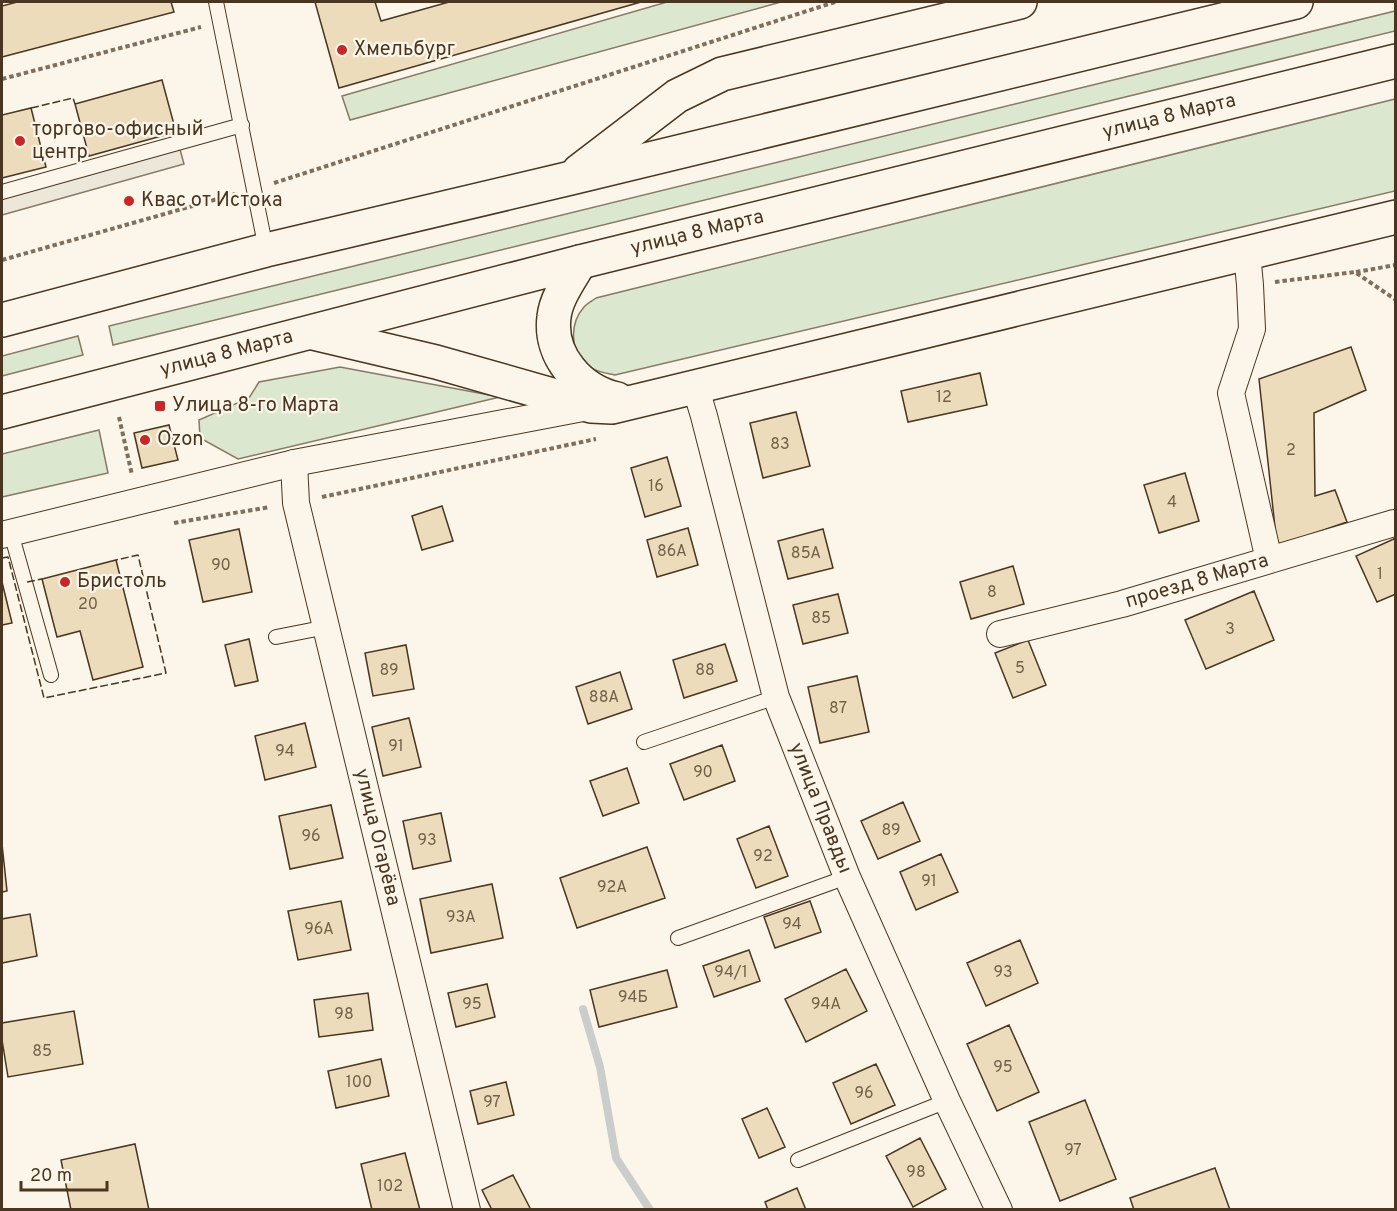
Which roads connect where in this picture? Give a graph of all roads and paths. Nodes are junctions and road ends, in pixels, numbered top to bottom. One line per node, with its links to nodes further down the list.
1 (216, 2): 5 (lane)
2 (835, 2): 10 (path)
3 (1020, 2): 9 (main road)
4 (1296, 2): 9 (main road)
5 (221, 21): 7 (path); 8 (lane)
6 (1395, 61): 16 (main road, улица 8 Марта)
7 (2, 79)
8 (242, 125): 10 (lane); 11 (lane)
9 (571, 178): 13 (main road)
10 (254, 189): 13 (lane); 15 (path)
11 (2, 192)
12 (1395, 217): 14 (main road)
13 (266, 250): 19 (main road)
14 (1247, 253): 21 (main road); 30 (street)
15 (2, 260)
16 (580, 262): 20 (main road, улица 8 Марта); 22 (main road)
17 (1395, 265): 18 (path)
18 (1355, 272)
19 (2, 320)
20 (309, 332): 23 (main road); 24 (main road, улица 8 Марта)
21 (694, 386): 22 (main road); 35 (street, улица Правды)
22 (630, 402): 23 (main road)
23 (591, 406): 26 (street)
24 (2, 412)
25 (119, 417): 27 (path)
26 (294, 464): 29 (street); 31 (street, улица Огарёва)
27 (133, 480)
28 (1394, 523): 30 (street, проезд 8 Марта)
29 (6, 534): 34 (lane)
30 (1269, 560): 32 (street, проезд 8 Марта)
31 (327, 627): 33 (lane); 41 (street, улица Огарёва)
32 (999, 634)
33 (276, 637)
34 (51, 675)
35 (776, 697): 36 (lane); 37 (street, улица Правды)
36 (644, 742)
37 (847, 877): 38 (lane); 39 (street, улица Правды)
38 (678, 938)
39 (946, 1101): 40 (lane); 42 (street, улица Правды)
40 (798, 1160)
41 (467, 1209)
42 (999, 1209)

